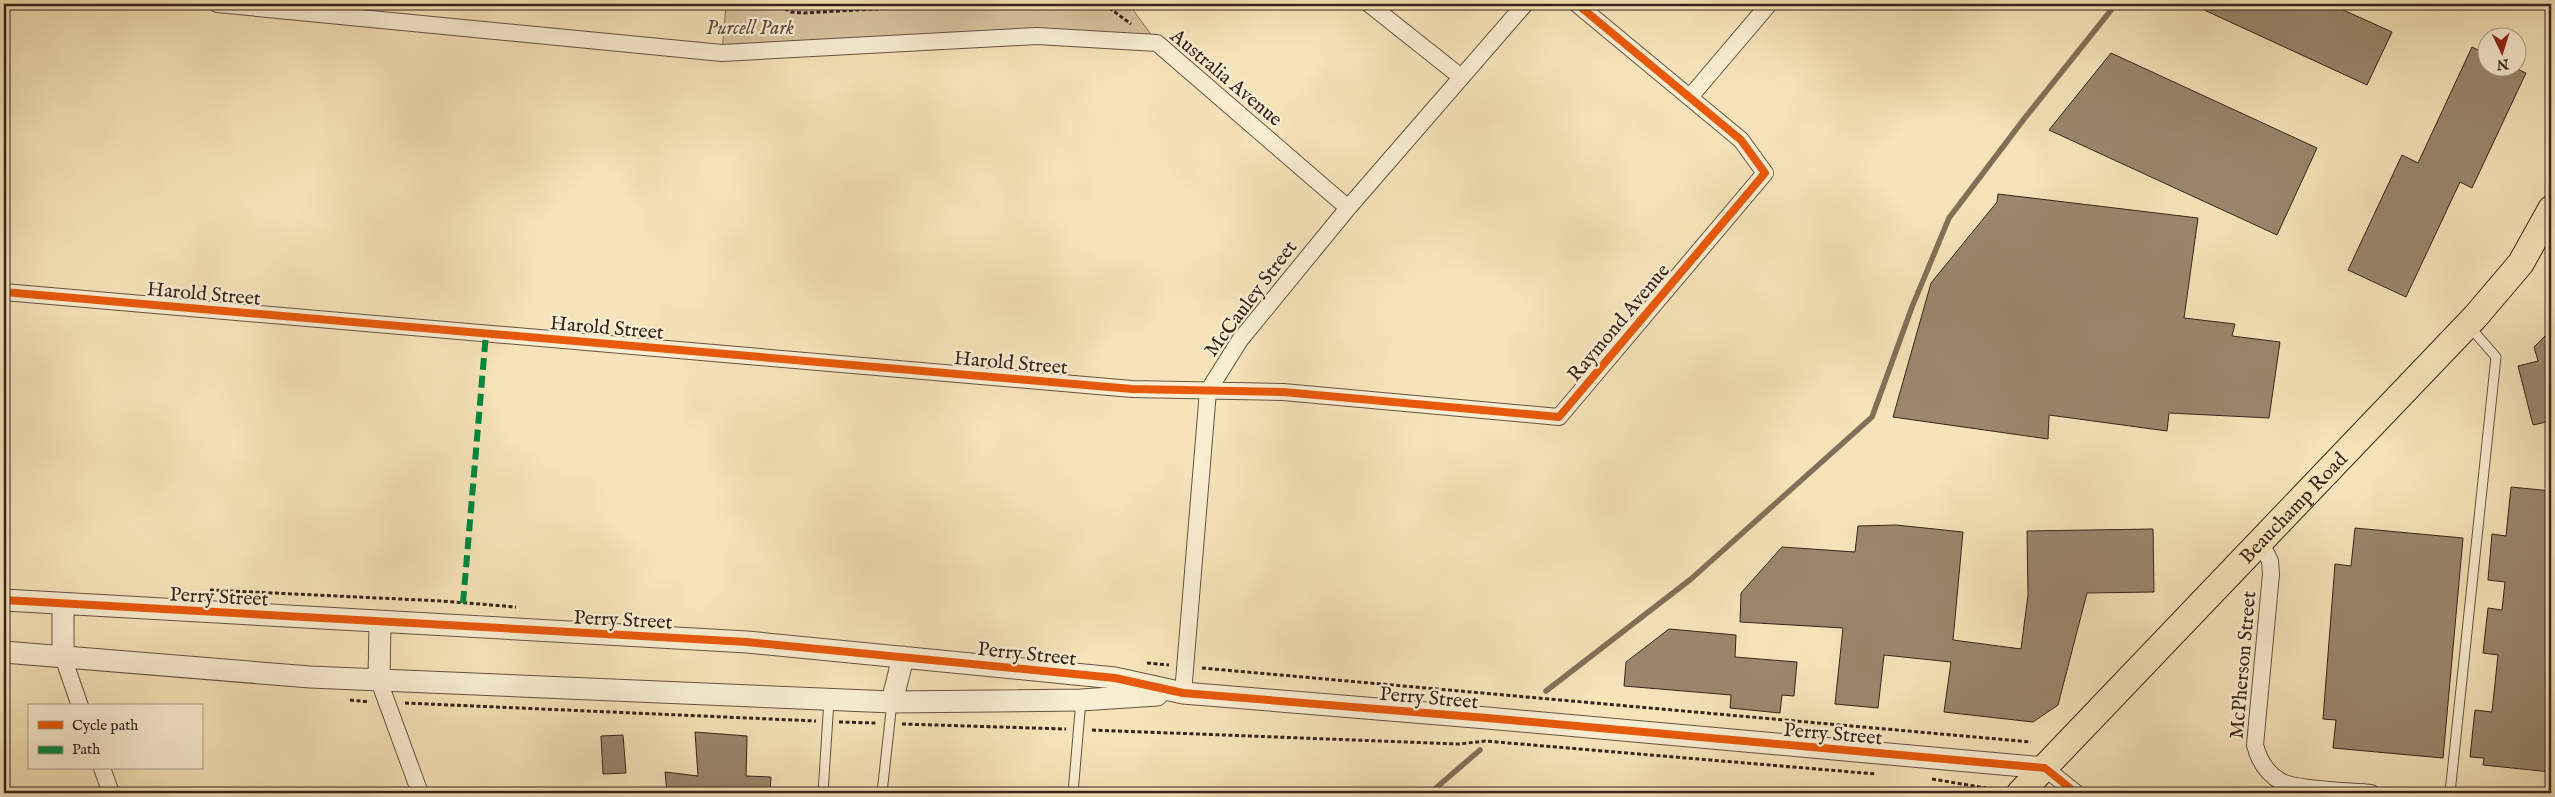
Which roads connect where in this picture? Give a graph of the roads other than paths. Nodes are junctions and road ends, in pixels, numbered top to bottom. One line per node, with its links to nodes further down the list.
1 (217, 4): 8 (street, Australia Avenue)
2 (1369, 4): 6 (street)
3 (1525, 4): 6 (street, McCauley Street)
4 (1577, 4): 7 (street, Raymond Avenue)
5 (1769, 4): 7 (street)
6 (1461, 77): 8 (street, McCauley Street)
7 (1690, 97): 12 (street, Raymond Avenue)
8 (1348, 208): 12 (street, McCauley Street)
9 (2551, 209): 11 (main road, Beauchamp Road)
10 (4, 292): 12 (street, Harold Street)
11 (2468, 325): 13 (main road, Beauchamp Road); 36 (lane)
12 (1208, 391): 21 (street, McCauley Street)
13 (2261, 543): 26 (main road, Beauchamp Road); 35 (street, McPherson Street)
14 (4, 600): 15 (street, Perry Street)
15 (63, 604): 16 (street, Perry Street); 18 (street)
16 (380, 622): 19 (street, Perry Street); 20 (street)
17 (4, 652): 18 (street, Perry Street)
18 (63, 656): 20 (street, Perry Street); 25 (street)
19 (903, 657): 21 (street, Perry Street); 24 (street)
20 (379, 680): 22 (street, Perry Street); 29 (street)
21 (1183, 693): 23 (street, Perry Street); 26 (street, Perry Street)
22 (829, 700): 24 (street, Perry Street); 30 (lane)
23 (1081, 700): 24 (street, Perry Street); 32 (lane)
24 (892, 702): 31 (lane)
25 (79, 704)
26 (2045, 768): 33 (main road, Beauchamp Road); 34 (street)
27 (103, 770): 28 (street)
28 (111, 793)
29 (420, 793)
30 (823, 793)
31 (882, 793)
32 (1073, 793)
33 (2020, 793)
34 (2076, 793)
35 (2371, 793)
36 (2450, 793)

